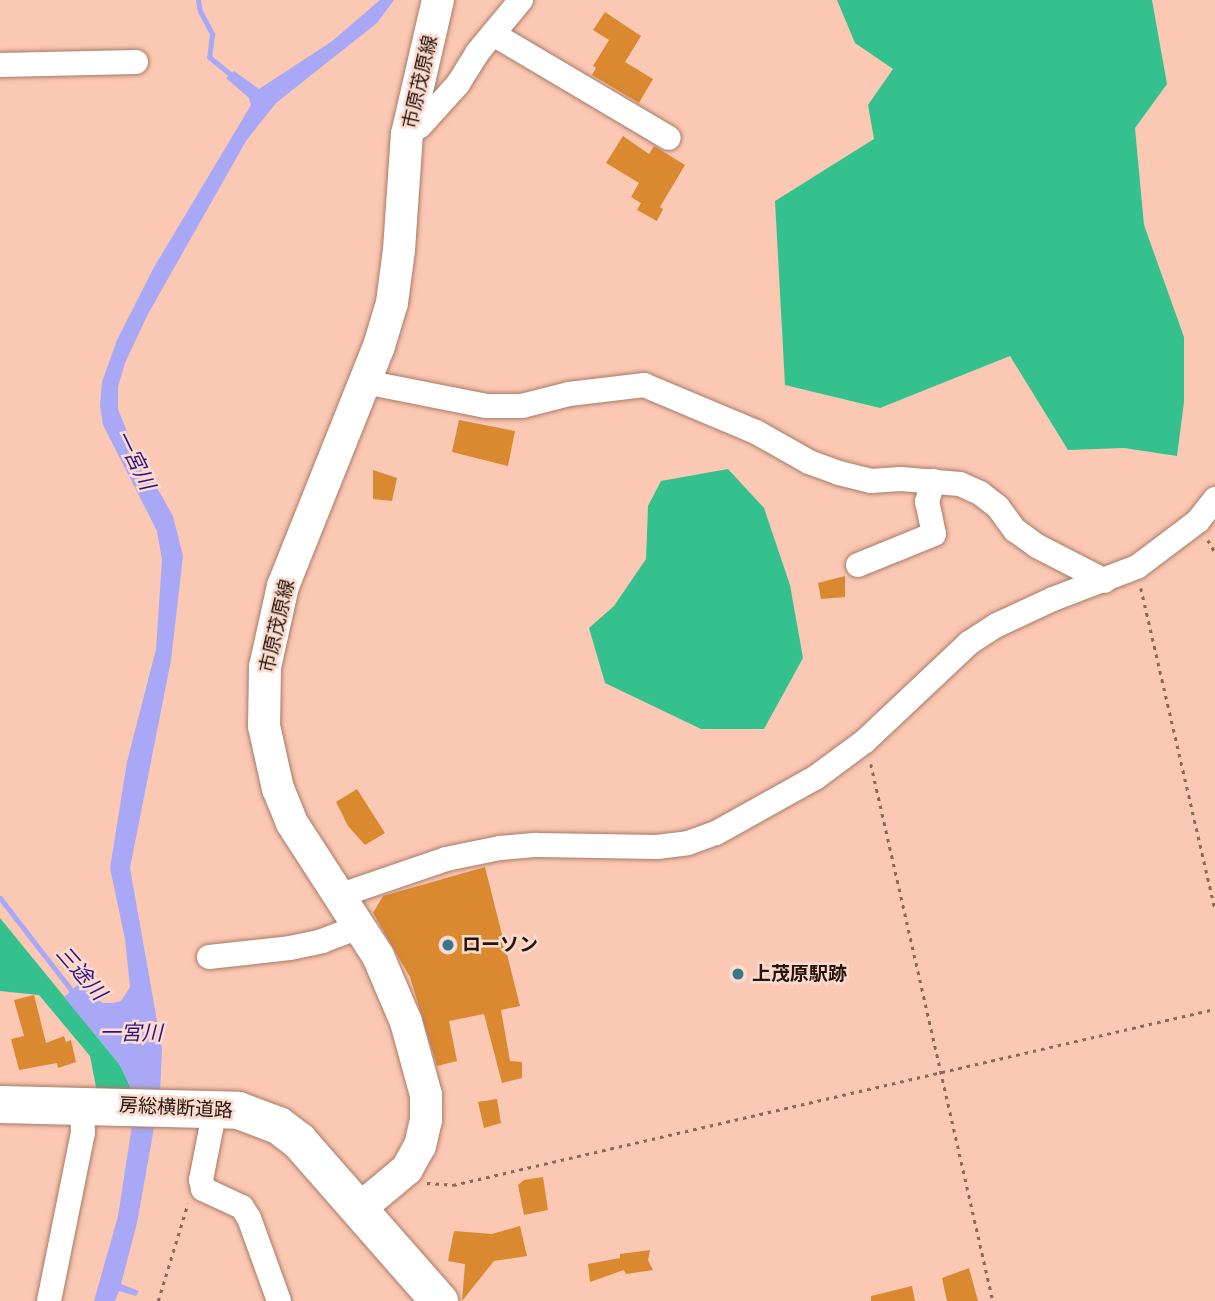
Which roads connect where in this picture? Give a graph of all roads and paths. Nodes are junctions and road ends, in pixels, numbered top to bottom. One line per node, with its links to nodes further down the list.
1 (438, 0): 6 (main road, 市原茂原線)
2 (521, 0): 3 (street)
3 (492, 34): 6 (street); 7 (street)
4 (136, 62): 5 (street)
5 (0, 65)
6 (407, 134): 8 (main road, 市原茂原線)
7 (669, 138)
8 (365, 382): 9 (street); 15 (main road, 市原茂原線)
9 (933, 481): 11 (street); 13 (street)
10 (1215, 499): 12 (street)
11 (858, 565)
12 (1137, 567): 13 (street); 16 (path)
13 (1105, 581): 14 (street)
14 (865, 741): 15 (street); 20 (path)
15 (341, 895): 17 (main road, 市原茂原線)
16 (1215, 909)
17 (361, 926): 18 (street); 24 (main road, 市原茂原線)
18 (209, 957)
19 (1215, 1009): 20 (path)
20 (943, 1072): 24 (path); 31 (path)
21 (0, 1104): 22 (highway, 房総横断道路)
22 (82, 1104): 23 (highway, 房総横断道路); 27 (street)
23 (215, 1109): 26 (highway, 房総横断道路); 29 (street)
24 (407, 1169): 26 (main road, 市原茂原線)
25 (190, 1197): 28 (path)
26 (358, 1210): 30 (highway, 房総横断道路)
27 (49, 1301)
28 (158, 1301)
29 (279, 1301)
30 (439, 1301)
31 (993, 1301)

